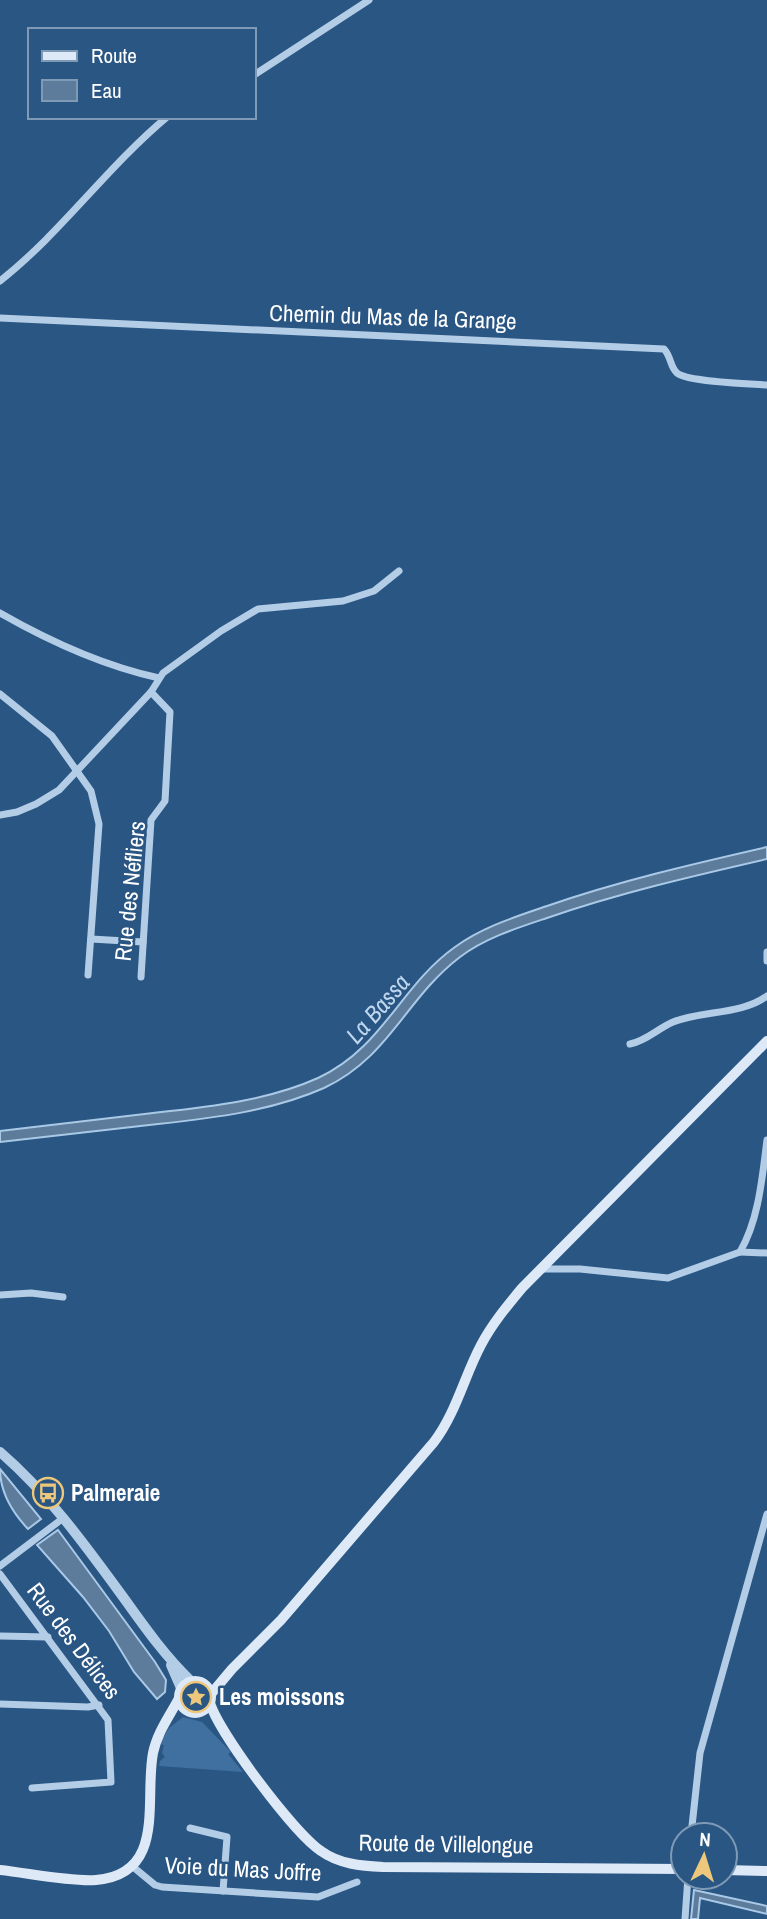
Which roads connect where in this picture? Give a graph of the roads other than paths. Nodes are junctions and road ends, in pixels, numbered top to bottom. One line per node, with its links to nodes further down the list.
1 (369, 0): 2 (street)
2 (256, 74)
3 (165, 119): 4 (street)
4 (0, 281)
5 (0, 318): 6 (street, Chemin du Mas de la Grange)
6 (767, 385)
7 (399, 571): 9 (street)
8 (0, 613): 9 (street)
9 (159, 678): 10 (street)
10 (151, 692): 12 (street); 15 (street, Rue des Néfliers)
11 (0, 694): 12 (street)
12 (78, 771): 13 (street); 14 (street)
13 (0, 815)
14 (91, 939): 15 (street); 18 (street)
15 (143, 942): 19 (street, Rue des Néfliers)
16 (767, 952): 17 (street)
17 (767, 961)
18 (88, 975)
19 (141, 977)
20 (767, 996): 22 (street)
21 (767, 1041): 26 (main road)
22 (630, 1044)
23 (767, 1140): 24 (street)
24 (740, 1252): 25 (street); 26 (street)
25 (767, 1253)
26 (543, 1269): 36 (main road)
27 (0, 1295): 28 (street)
28 (63, 1297)
29 (0, 1452): 31 (street)
30 (767, 1514): 46 (street)
31 (62, 1519): 32 (street); 38 (street)
32 (0, 1566)
33 (0, 1574): 35 (street, Rue des Délices)
34 (0, 1636): 35 (street)
35 (48, 1637): 41 (street, Rue des Délices)
36 (232, 1669): 37 (main road); 39 (main road)
37 (204, 1683): 38 (main road); 39 (main road)
38 (186, 1684): 42 (main road)
39 (210, 1698): 43 (main road); 44 (main road, Route de Villelongue)
40 (0, 1704): 41 (street)
41 (99, 1705): 45 (street, Rue des Délices)
42 (181, 1705): 43 (main road); 48 (main road)
43 (197, 1713): 44 (main road, Route de Villelongue)
44 (224, 1734): 49 (main road, Route de Villelongue)
45 (32, 1788)
46 (693, 1821)
47 (190, 1828): 54 (street)
48 (132, 1866): 50 (main road); 54 (street, Voie du Mas Joffre)
49 (669, 1869)
50 (0, 1870)
51 (739, 1870): 52 (main road)
52 (767, 1871)
53 (357, 1882): 54 (street, Voie du Mas Joffre)
54 (223, 1891)
55 (687, 1891): 56 (street)
56 (685, 1919)

